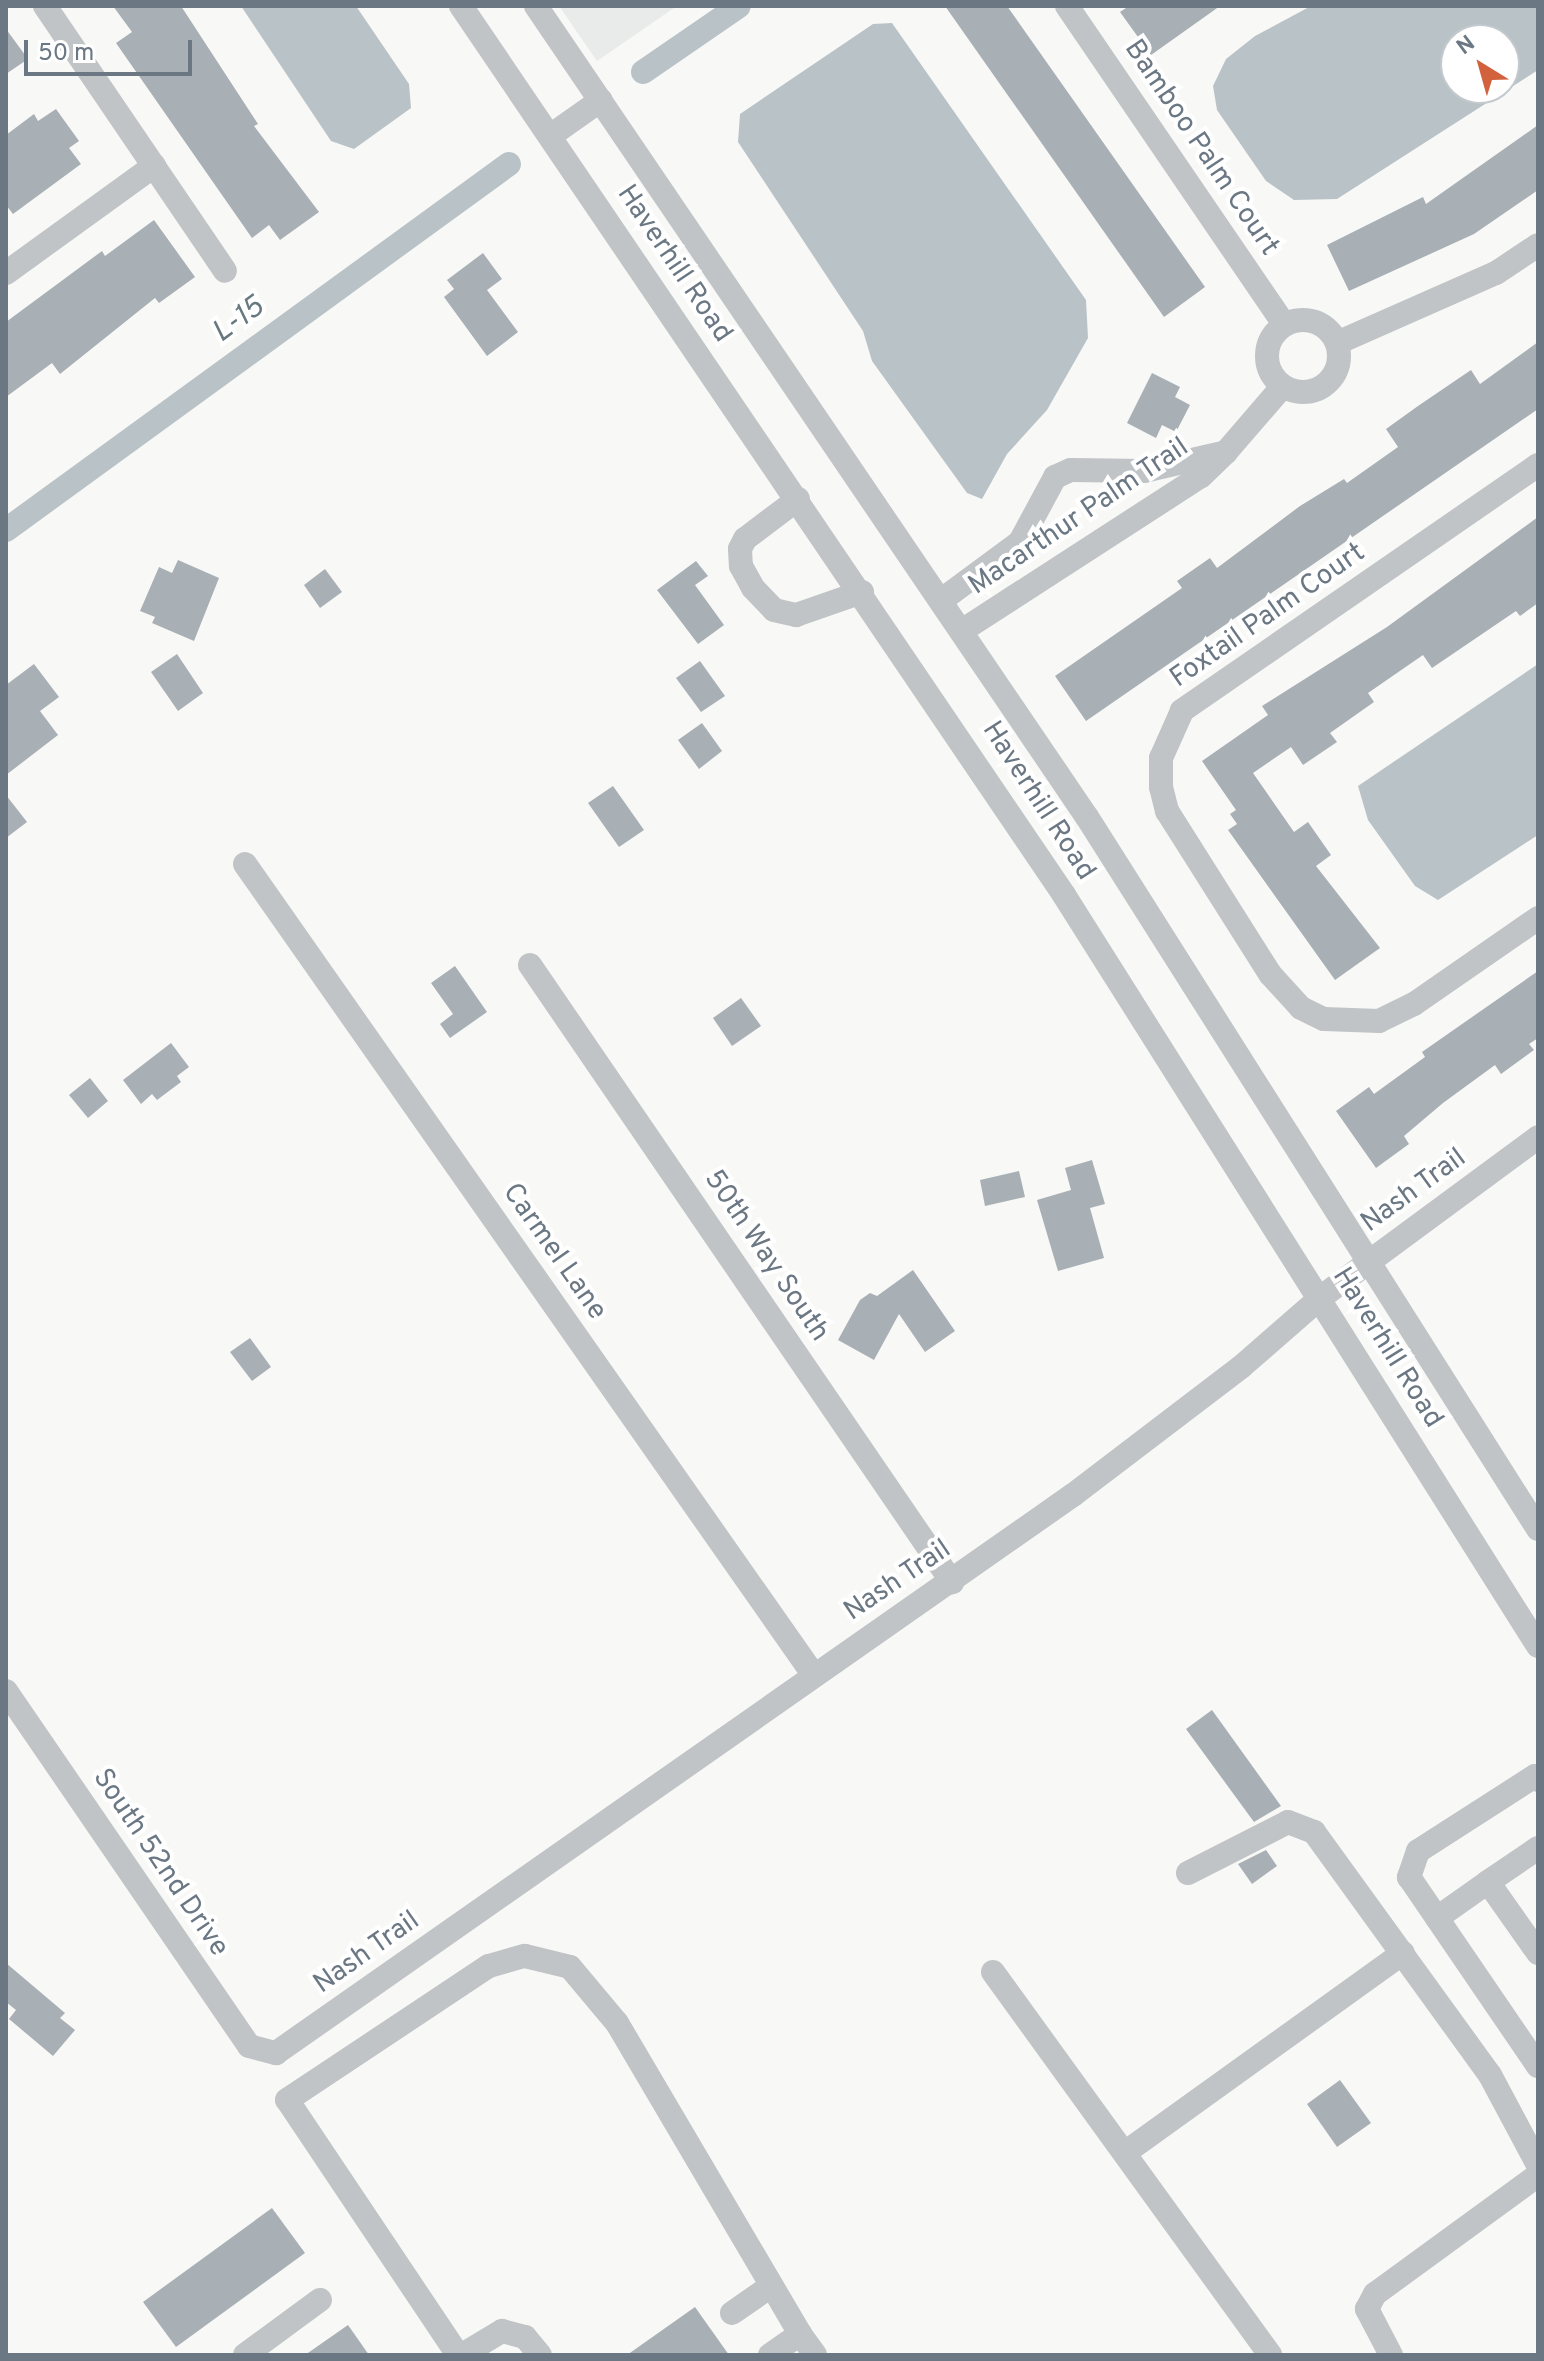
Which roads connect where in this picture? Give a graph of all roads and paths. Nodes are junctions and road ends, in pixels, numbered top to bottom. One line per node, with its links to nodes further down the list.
1 (45, 6): 7 (street)
2 (461, 6): 6 (street, Haverhill Road)
3 (536, 6): 5 (street, Haverhill Road)
4 (1067, 6): 11 (street, Bamboo Palm Court)
5 (601, 100): 6 (street); 18 (street, Haverhill Road)
6 (550, 136): 16 (street, Haverhill Road)
7 (154, 166): 9 (street); 10 (street)
8 (1538, 245): 12 (street)
9 (225, 271)
10 (6, 273)
11 (1285, 325): 12 (street); 13 (street)
12 (1337, 343): 13 (street)
13 (1283, 386): 14 (street, Macarthur Palm Trail)
14 (1226, 452): 18 (street, Macarthur Palm Trail); 19 (street, Macarthur Palm Trail)
15 (1538, 465): 21 (street, Foxtail Palm Court)
16 (798, 499): 17 (street, Haverhill Road); 17 (street)
17 (862, 592): 25 (street, Haverhill Road)
18 (943, 599): 19 (street, Haverhill Road)
19 (963, 630): 24 (street, Haverhill Road)
20 (245, 864): 29 (street, Carmel Lane)
21 (1538, 918)
22 (530, 965): 27 (street, 50th Way South)
23 (1538, 1137): 24 (street, Nash Trail)
24 (1369, 1261): 25 (street, Nash Trail); 26 (street, Haverhill Road)
25 (1320, 1298): 27 (street, Nash Trail); 28 (street, Haverhill Road)
26 (1538, 1529)
27 (952, 1582): 29 (street, Nash Trail)
28 (1538, 1646)
29 (813, 1674): 39 (street, Nash Trail)
30 (6, 1691): 39 (street, South 52nd Drive)
31 (1538, 1780): 35 (street)
32 (1538, 1848): 34 (street)
33 (1188, 1873): 36 (street)
34 (1488, 1882): 35 (street); 37 (street)
35 (1437, 1918): 40 (street)
36 (1403, 1953): 41 (street); 42 (street)
37 (1538, 1953)
38 (993, 1972): 41 (street)
39 (276, 2053)
40 (1538, 2066)
41 (1126, 2152): 53 (street)
42 (1538, 2165)
43 (1538, 2175): 54 (street)
44 (771, 2286): 46 (street); 47 (street); 49 (street)
45 (320, 2300): 48 (street)
46 (732, 2313)
47 (800, 2334): 51 (street); 52 (street)
48 (245, 2355)
49 (460, 2355): 50 (street)
50 (540, 2355)
51 (770, 2355)
52 (815, 2355)
53 (1270, 2355)
54 (1391, 2355)

